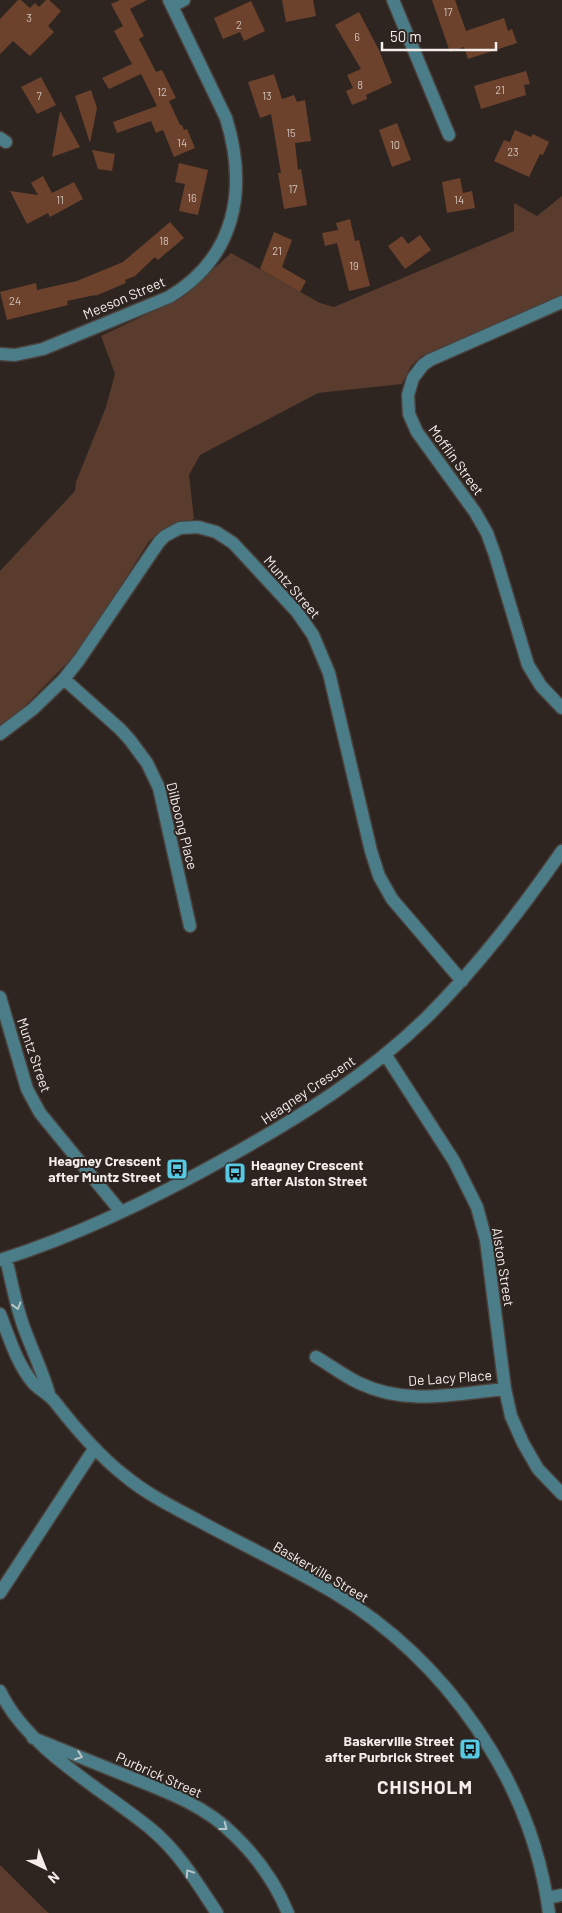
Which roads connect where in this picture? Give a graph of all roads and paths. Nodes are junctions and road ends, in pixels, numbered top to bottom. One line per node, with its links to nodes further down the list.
1 (184, 0): 3 (street)
2 (393, 0): 4 (street)
3 (171, 3): 6 (street, Meeson Street)
4 (449, 135)
5 (562, 302): 8 (street, Mofflin Street)
6 (0, 354)
7 (64, 679): 9 (street, Muntz Street); 11 (street, Dilboong Place); 12 (street, Muntz Street)
8 (562, 708)
9 (0, 734)
10 (562, 851): 12 (street, Heagney Crescent)
11 (190, 926)
12 (462, 981): 14 (street, Heagney Crescent)
13 (0, 998): 15 (street, Muntz Street)
14 (385, 1054): 15 (street, Heagney Crescent); 19 (street, Alston Street)
15 (121, 1212): 16 (street, Heagney Crescent)
16 (3, 1259): 20 (street, Baskerville Street, one-way to 20)
17 (0, 1314): 20 (street, Baskerville Street)
18 (316, 1357): 19 (street, De Lacy Place)
19 (505, 1389): 22 (street, Alston Street)
20 (49, 1394): 21 (street, Baskerville Street)
21 (94, 1449): 23 (street); 27 (street, Baskerville Street)
22 (562, 1494)
23 (0, 1594)
24 (0, 1691): 25 (street, Purbrick Street)
25 (34, 1738): 28 (street, Purbrick Street, one-way to 25); 29 (street, Purbrick Street, one-way to 29)
26 (562, 1895): 27 (street)
27 (547, 1898): 30 (street, Baskerville Street)
28 (217, 1913)
29 (288, 1913)
30 (548, 1913)

